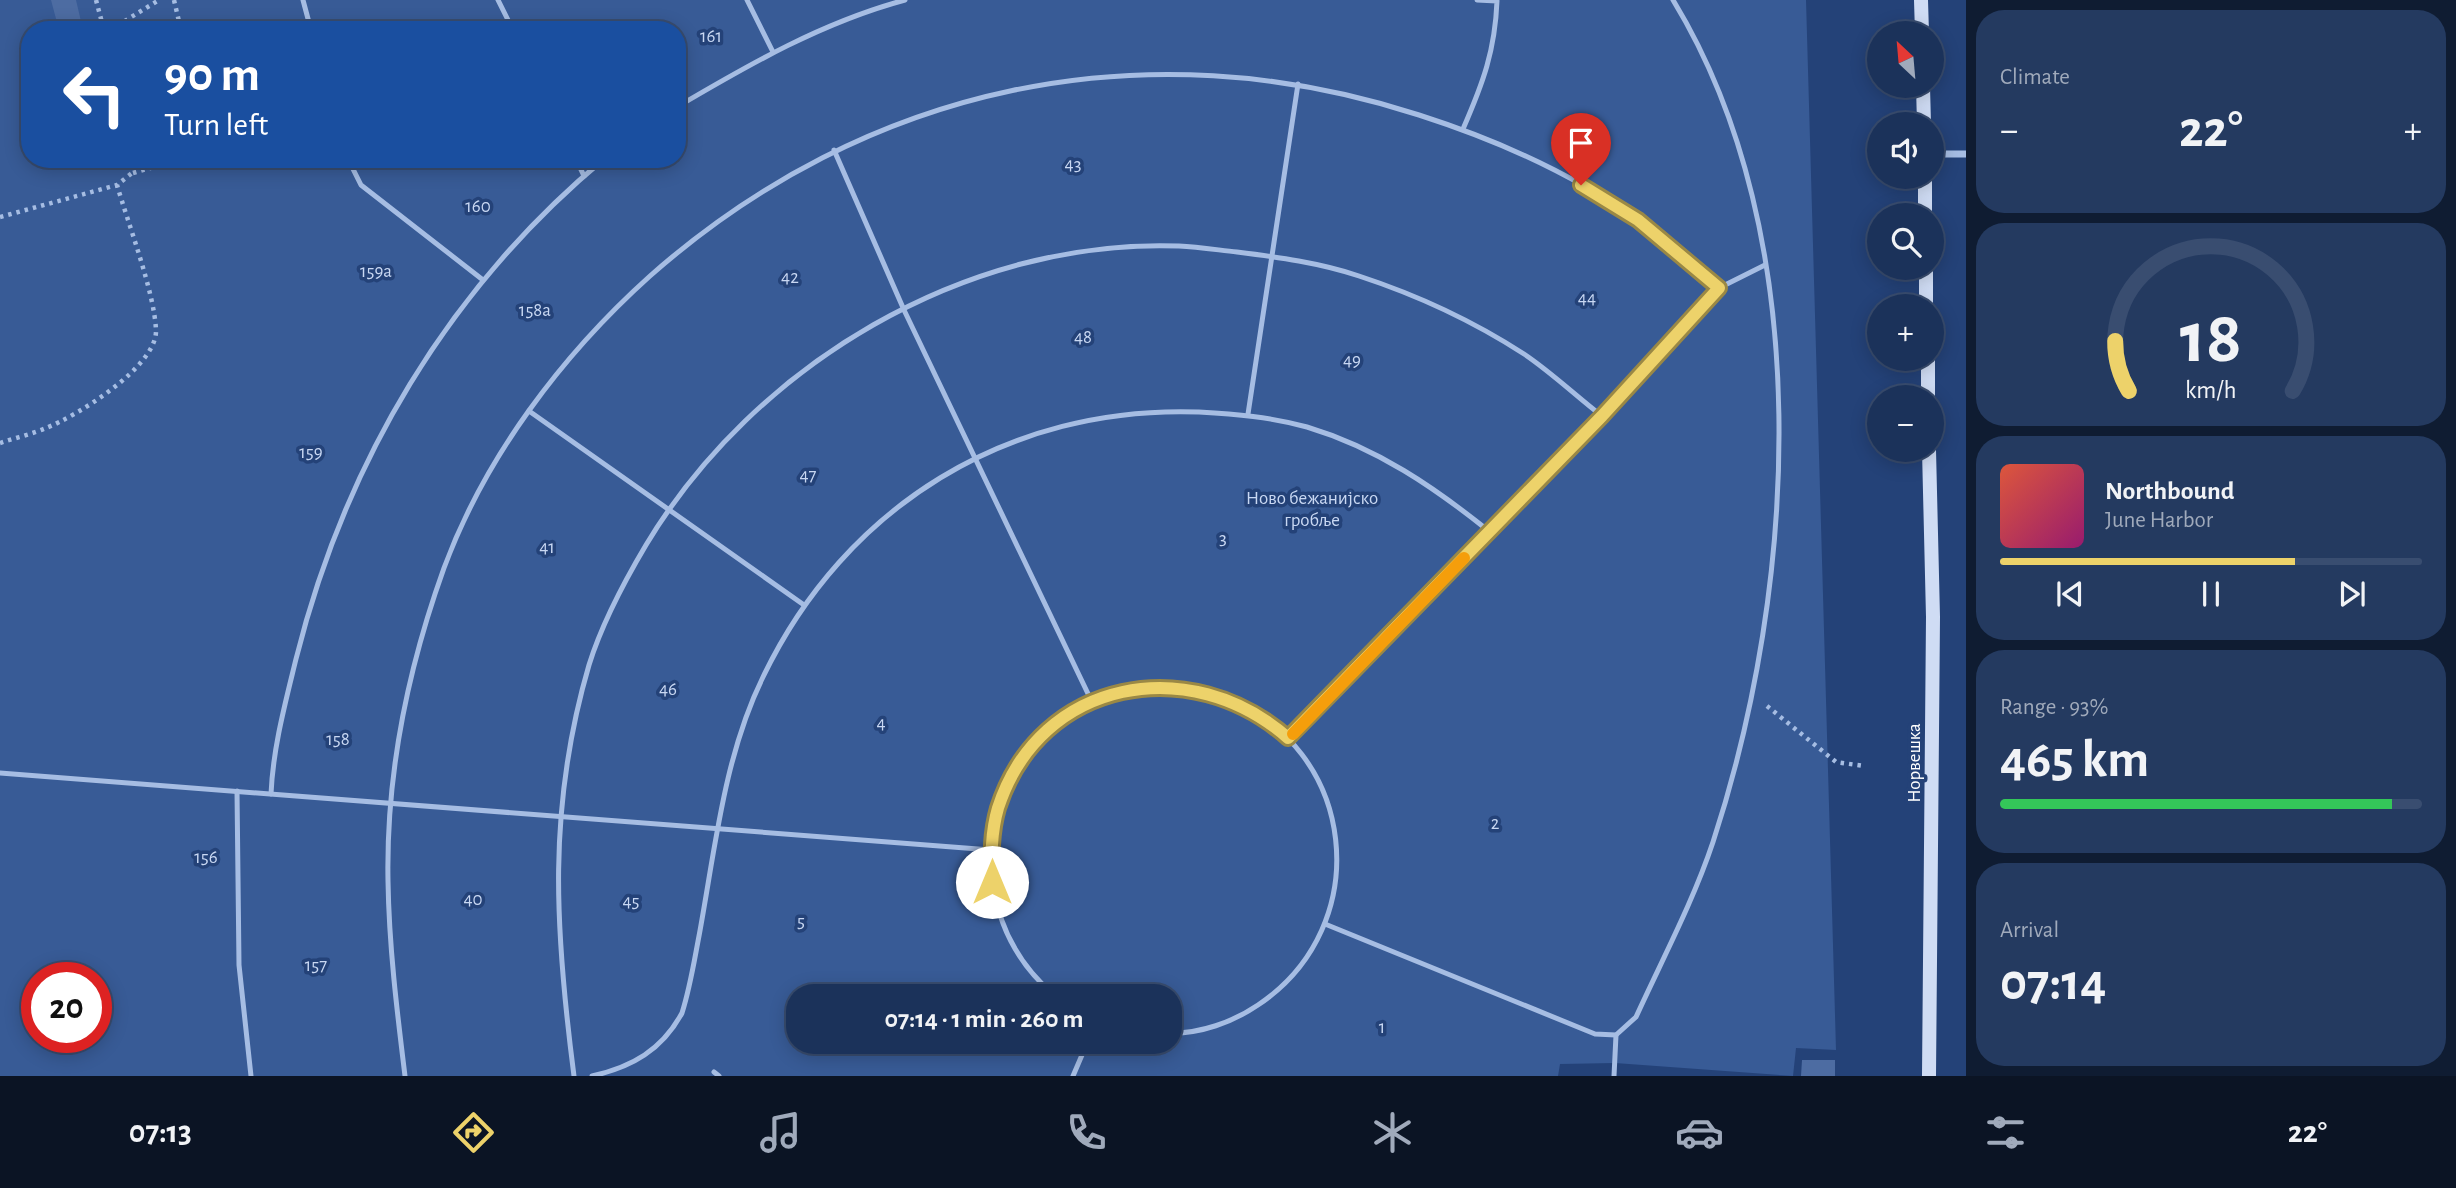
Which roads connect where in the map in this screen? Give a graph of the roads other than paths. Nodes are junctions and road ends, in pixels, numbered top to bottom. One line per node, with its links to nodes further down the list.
1 (303, 0): 9 (lane)
2 (498, 0): 10 (lane)
3 (747, 0): 12 (lane)
4 (905, 0): 12 (lane)
5 (1477, 0): 8 (lane)
6 (1672, 0): 24 (lane)
7 (1921, 0): 11 (main road)
8 (1497, 1): 15 (lane)
9 (309, 21)
10 (508, 21)
11 (1922, 21)
12 (774, 52): 14 (lane)
13 (1298, 84): 15 (lane); 16 (lane); 23 (lane)
14 (686, 102)
15 (1463, 129): 26 (lane)
16 (834, 150): 27 (lane); 28 (lane)
17 (1966, 154): 18 (street)
18 (1944, 155)
19 (353, 168): 25 (lane)
20 (580, 168): 22 (lane)
21 (593, 168): 22 (lane)
22 (584, 176): 25 (lane)
23 (1273, 256): 27 (lane); 29 (lane); 30 (lane)
24 (1765, 265): 26 (lane); 48 (lane)
25 (484, 280): 40 (lane)
26 (1719, 288): 30 (lane)
27 (904, 310): 31 (lane); 33 (lane)
28 (529, 411): 33 (lane); 41 (lane)
29 (1248, 414): 31 (lane); 34 (lane)
30 (1602, 416): 34 (lane)
31 (976, 456): 35 (lane); 36 (lane)
32 (1930, 462): 56 (main road, Норвешка)
33 (667, 510): 35 (lane); 42 (lane)
34 (1490, 532): 37 (lane)
35 (804, 605): 43 (lane)
36 (1092, 702): 37 (lane); 44 (lane)
37 (1288, 738): 45 (lane)
38 (0, 773): 39 (lane)
39 (237, 791): 40 (lane); 50 (lane)
40 (271, 794): 41 (lane)
41 (390, 803): 42 (lane); 51 (lane)
42 (559, 817): 43 (lane); 52 (lane)
43 (719, 829): 44 (lane); 53 (lane)
44 (991, 850): 46 (lane)
45 (1325, 924): 47 (lane); 48 (lane)
46 (1042, 984)
47 (1182, 1031)
48 (1616, 1035): 55 (lane)
49 (1082, 1054): 54 (lane)
50 (251, 1076)
51 (405, 1076)
52 (574, 1076)
53 (592, 1076)
54 (1073, 1076)
55 (1614, 1076)
56 (1929, 1076)

